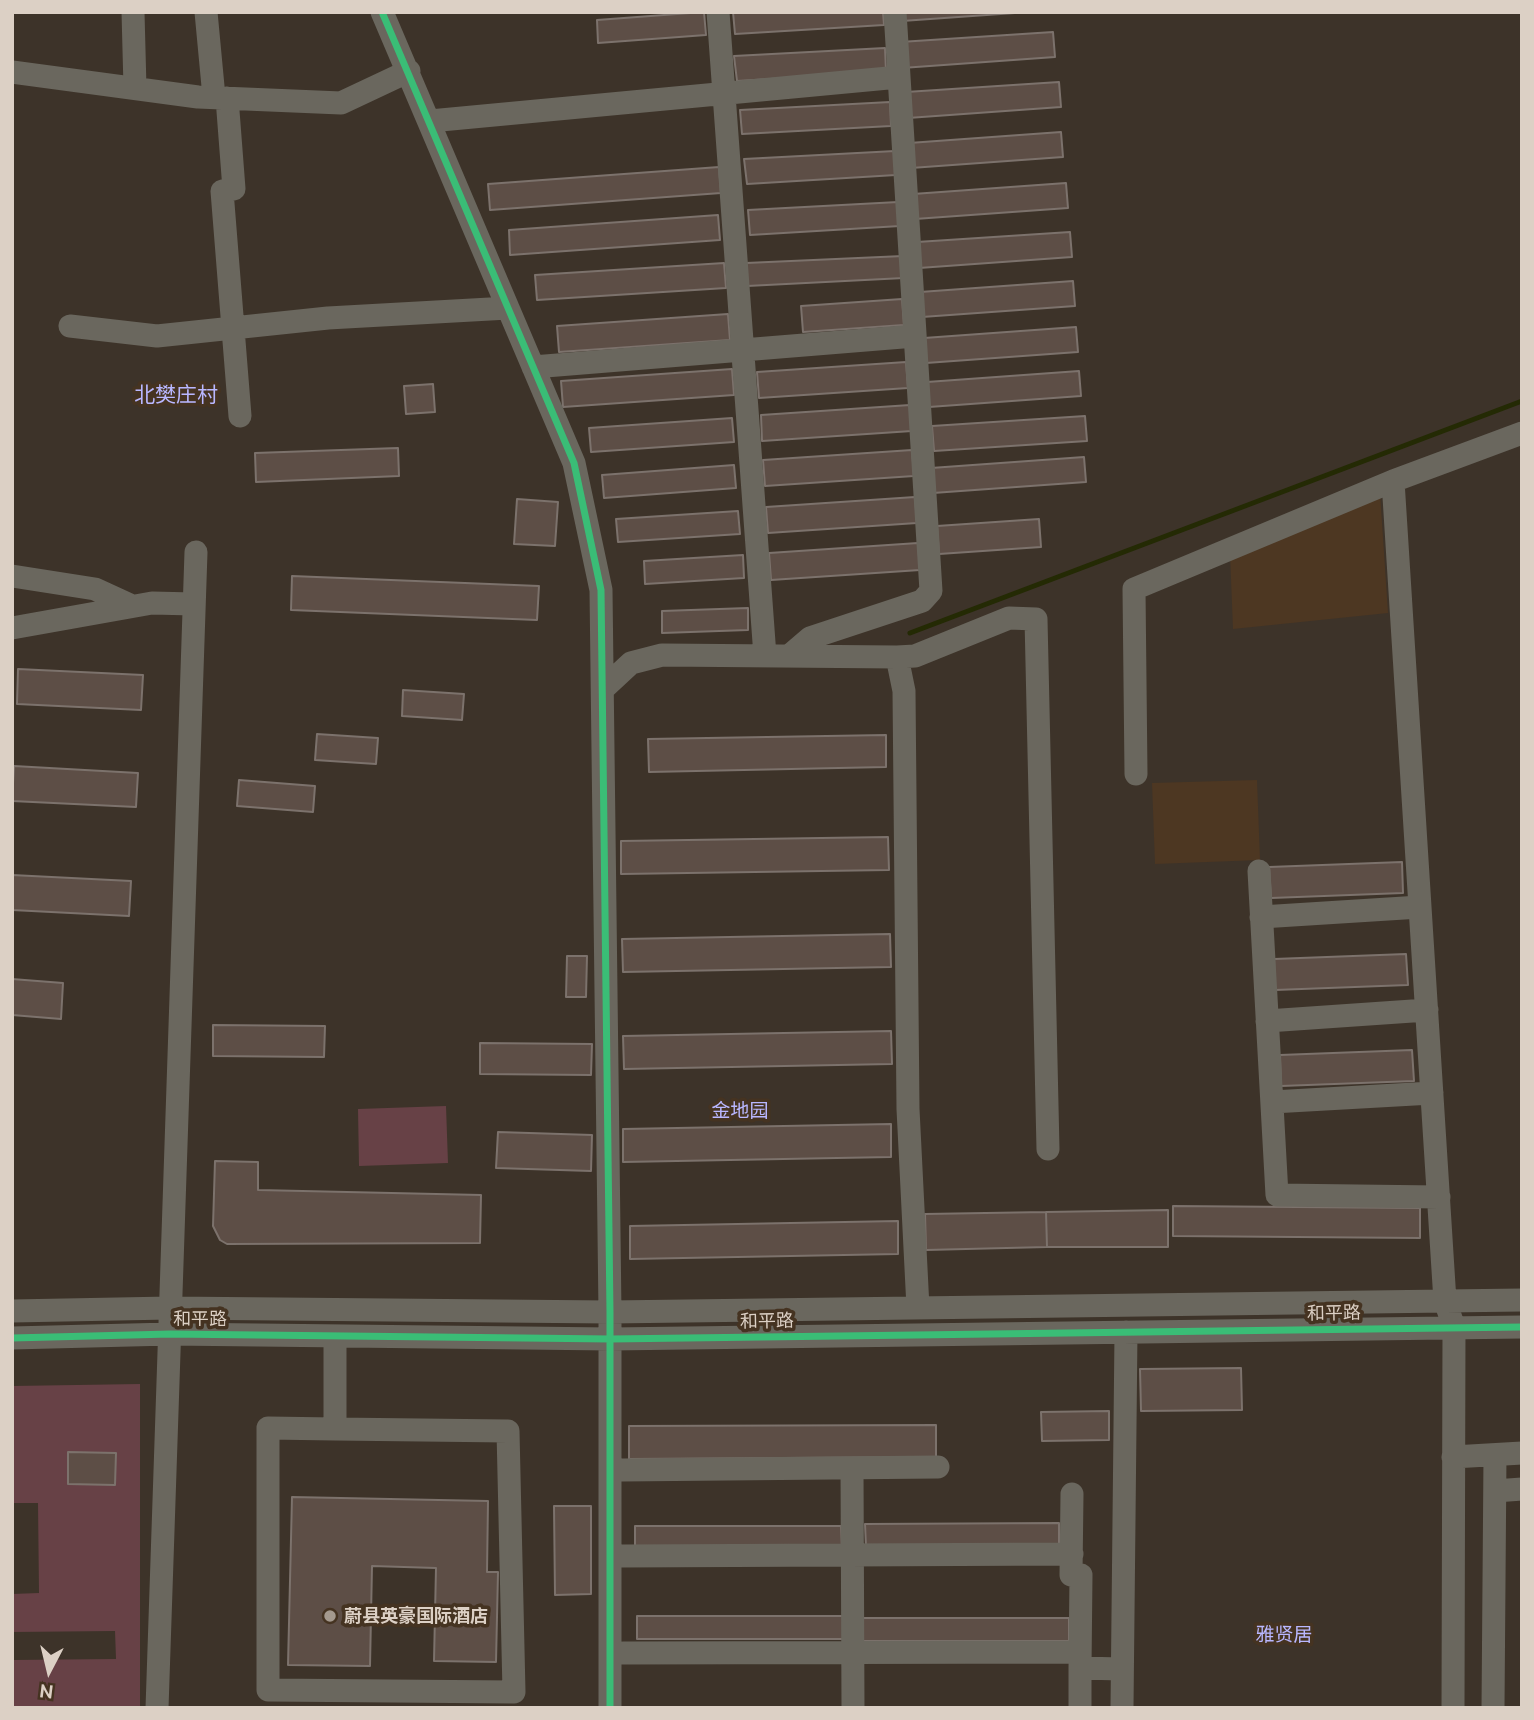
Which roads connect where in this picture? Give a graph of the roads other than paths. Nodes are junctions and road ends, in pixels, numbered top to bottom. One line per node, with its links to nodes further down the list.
1 (133, 12): 9 (street)
2 (206, 12): 11 (street)
3 (382, 12): 6 (street)
4 (718, 12): 10 (street)
5 (895, 12): 8 (street)
6 (409, 71): 11 (street); 12 (street)
7 (12, 72): 9 (street)
8 (899, 77): 10 (street); 16 (street)
9 (135, 88): 11 (street)
10 (724, 94): 12 (street); 17 (street)
11 (220, 97): 15 (street)
12 (430, 121): 13 (street)
13 (509, 308): 15 (street); 18 (street)
14 (70, 326): 15 (street)
15 (233, 328): 19 (street)
16 (915, 337): 17 (street); 28 (street)
17 (743, 350): 18 (street); 27 (street)
18 (533, 367): 30 (street)
19 (240, 416)
20 (1522, 433): 21 (street)
21 (1392, 481): 31 (street); 33 (street)
22 (196, 552): 24 (street)
23 (12, 576): 25 (street)
24 (194, 604): 25 (street); 43 (street)
25 (142, 605): 26 (street)
26 (12, 628)
27 (765, 656): 28 (street); 30 (street)
28 (789, 656): 29 (street)
29 (897, 657): 39 (street); 44 (street)
30 (603, 689): 46 (street)
31 (1136, 774)
32 (1259, 871): 34 (street)
33 (1420, 907): 34 (street); 35 (street)
34 (1261, 917): 36 (street)
35 (1427, 1010): 36 (street); 37 (street)
36 (1267, 1021): 38 (street)
37 (1432, 1093): 38 (street); 40 (street)
38 (1272, 1102): 40 (street)
39 (1048, 1149)
40 (1439, 1196): 42 (street)
41 (1522, 1300): 42 (street, 和平路)
42 (1445, 1301): 44 (street, 和平路); 47 (street)
43 (170, 1308): 45 (street, 和平路); 46 (street, 和平路); 50 (street)
44 (918, 1308): 46 (street, 和平路)
45 (12, 1311)
46 (610, 1312): 53 (street)
47 (1454, 1327): 48 (street, 和平路); 49 (street, 和平路); 58 (street)
48 (1522, 1327)
49 (1126, 1332): 53 (street, 和平路); 71 (street)
50 (170, 1334): 51 (street, 和平路); 52 (street, 和平路); 72 (street)
51 (335, 1336): 53 (street, 和平路); 55 (street)
52 (12, 1338)
53 (611, 1339): 73 (street)
54 (621, 1421): 61 (street)
55 (335, 1429): 55 (street)
56 (1522, 1453): 57 (street)
57 (1495, 1455): 58 (street); 63 (street)
58 (1453, 1457): 78 (street)
59 (938, 1467): 60 (street)
60 (852, 1468): 61 (street); 66 (street)
61 (622, 1470): 67 (street)
62 (1522, 1489): 63 (street)
63 (1495, 1491): 79 (street)
64 (1072, 1494): 65 (street)
65 (1072, 1554): 66 (street); 70 (street)
66 (853, 1555): 67 (street); 69 (street)
67 (622, 1556): 68 (street)
68 (623, 1653): 69 (street); 74 (street)
69 (853, 1653): 70 (street); 75 (street)
70 (1080, 1660): 71 (street); 76 (street)
71 (1122, 1669): 77 (street)
72 (157, 1708)
73 (610, 1708)
74 (623, 1708)
75 (853, 1708)
76 (1080, 1708)
77 (1122, 1708)
78 (1452, 1708)
79 (1493, 1708)

